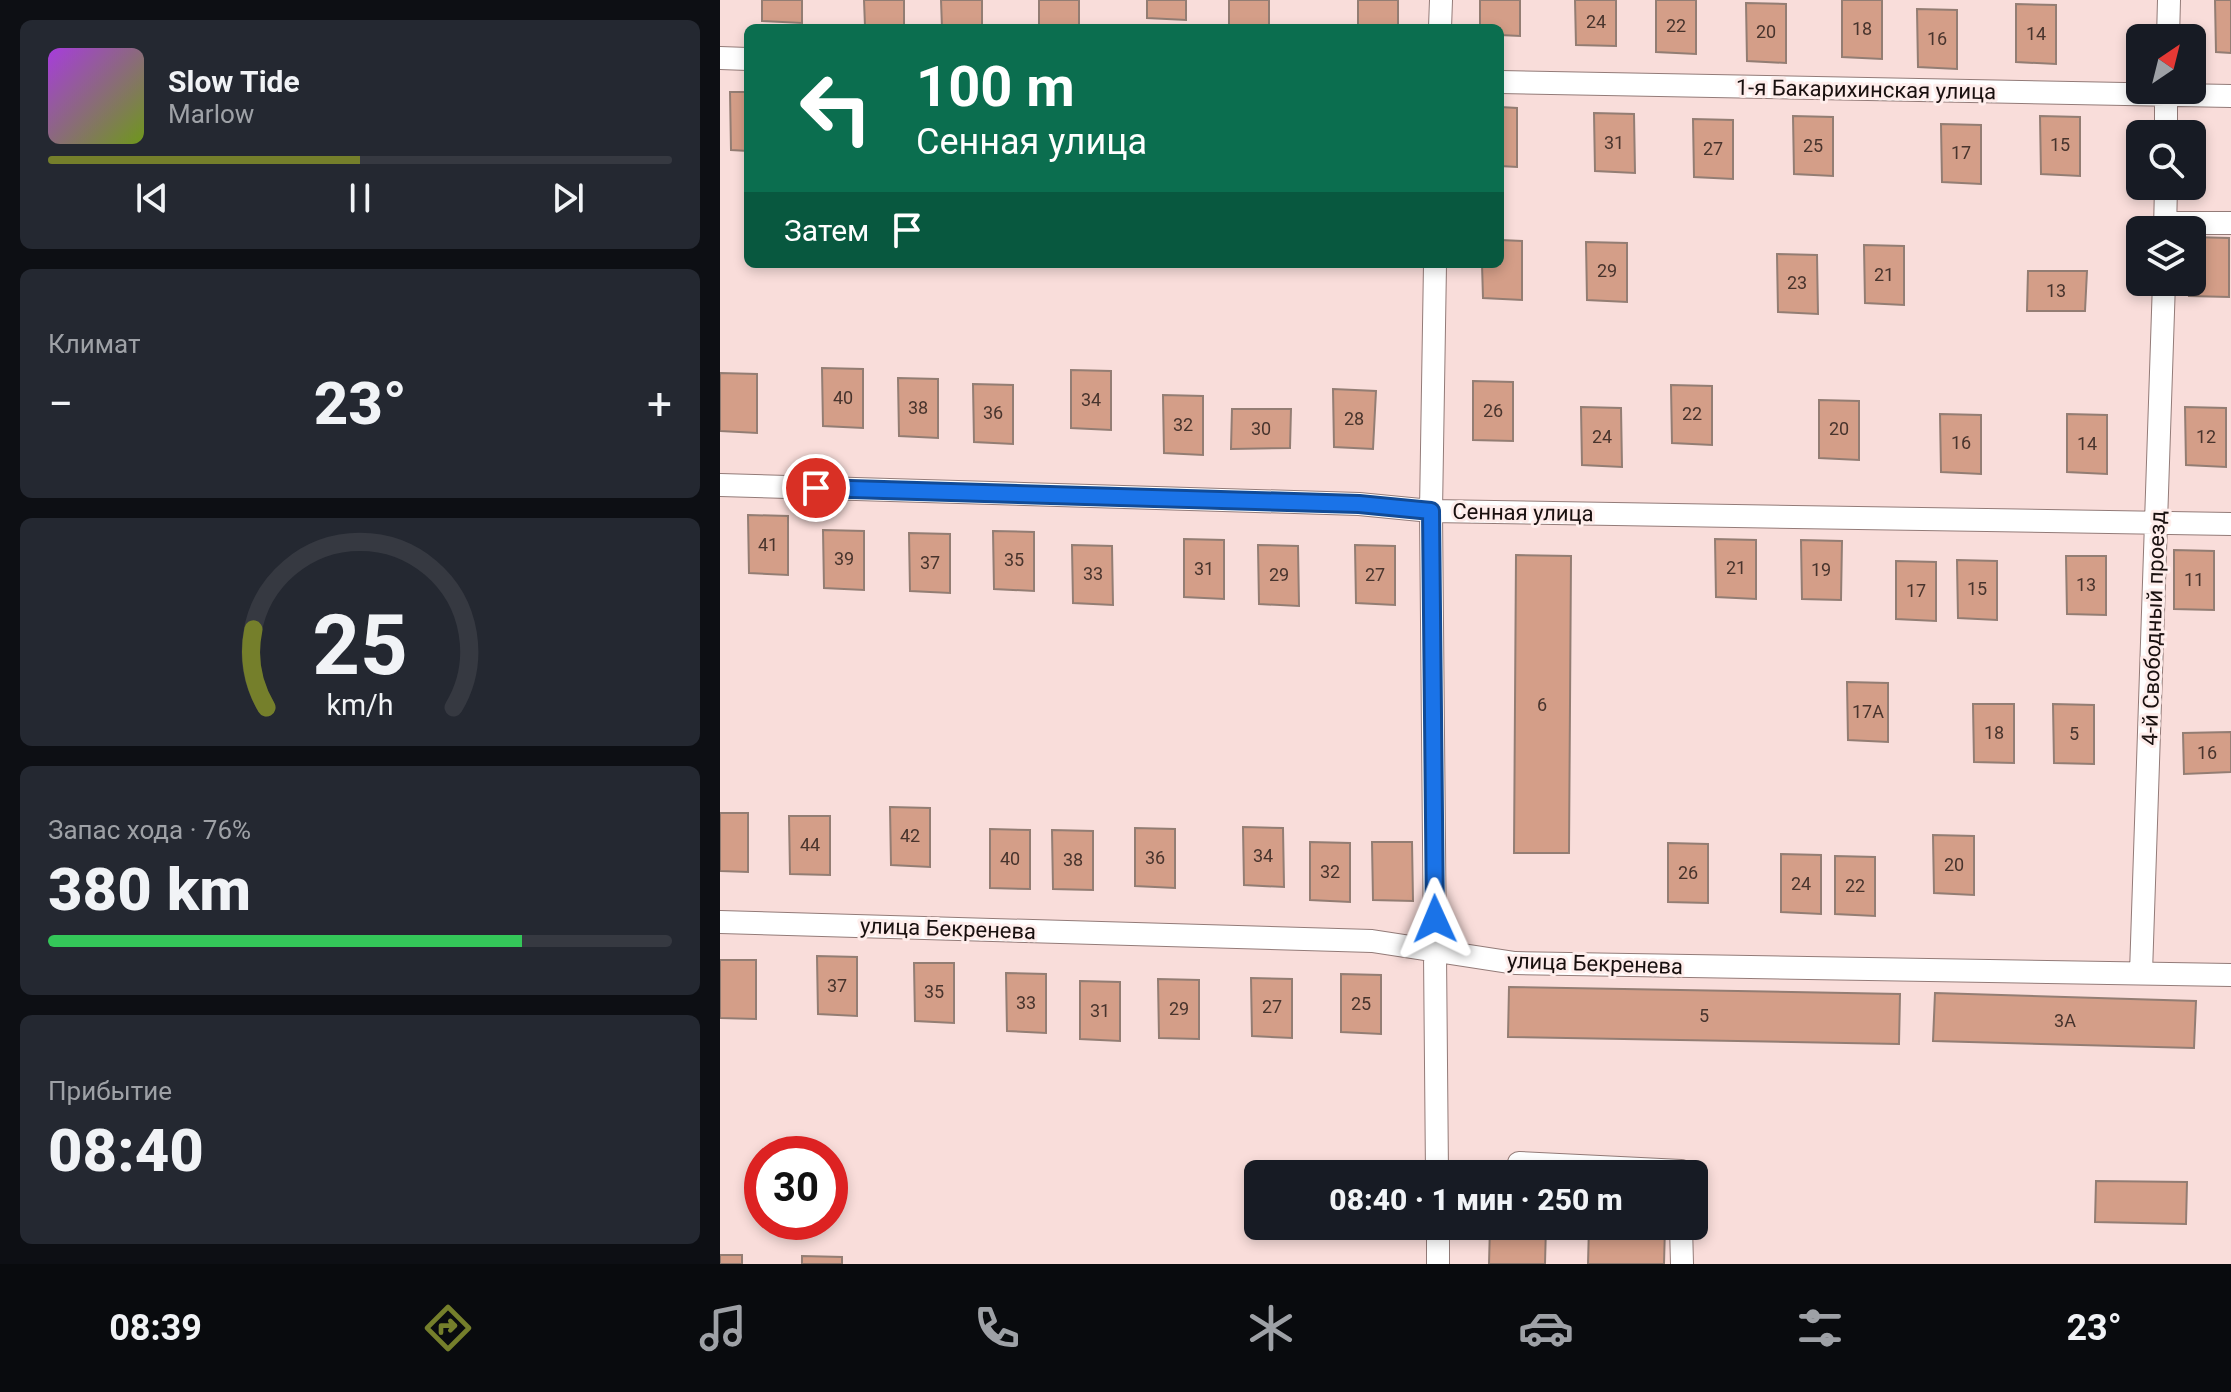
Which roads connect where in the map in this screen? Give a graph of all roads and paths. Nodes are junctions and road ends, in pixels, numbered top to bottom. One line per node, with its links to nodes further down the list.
1 (1441, 0): 3 (street)
2 (2169, 0): 4 (street)
3 (1440, 24)
4 (2168, 24)
5 (720, 58): 6 (street)
6 (744, 59)
7 (1504, 82): 8 (street, 1-я Бакарихинская улица)
8 (2126, 91)
9 (2206, 94): 10 (street, 1-я Бакарихинская улица)
10 (2231, 96)
11 (2231, 223): 12 (street)
12 (2206, 224)
13 (1435, 268): 16 (street)
14 (2164, 296): 17 (street, 4-й Свободный проезд)
15 (720, 485): 16 (street, Сенная улица)
16 (1431, 511): 17 (street, Сенная улица); 20 (street)
17 (2156, 522): 18 (street, Сенная улица); 21 (street, 4-й Свободный проезд)
18 (2231, 524)
19 (720, 922): 20 (street, улица Бекренева)
20 (1436, 951): 21 (street, улица Бекренева); 23 (street)
21 (2141, 973): 22 (street, улица Бекренева)
22 (2231, 975)
23 (1437, 1160)
24 (1438, 1240): 26 (street)
25 (1681, 1240): 27 (street)
26 (1438, 1264)
27 (1682, 1264)

